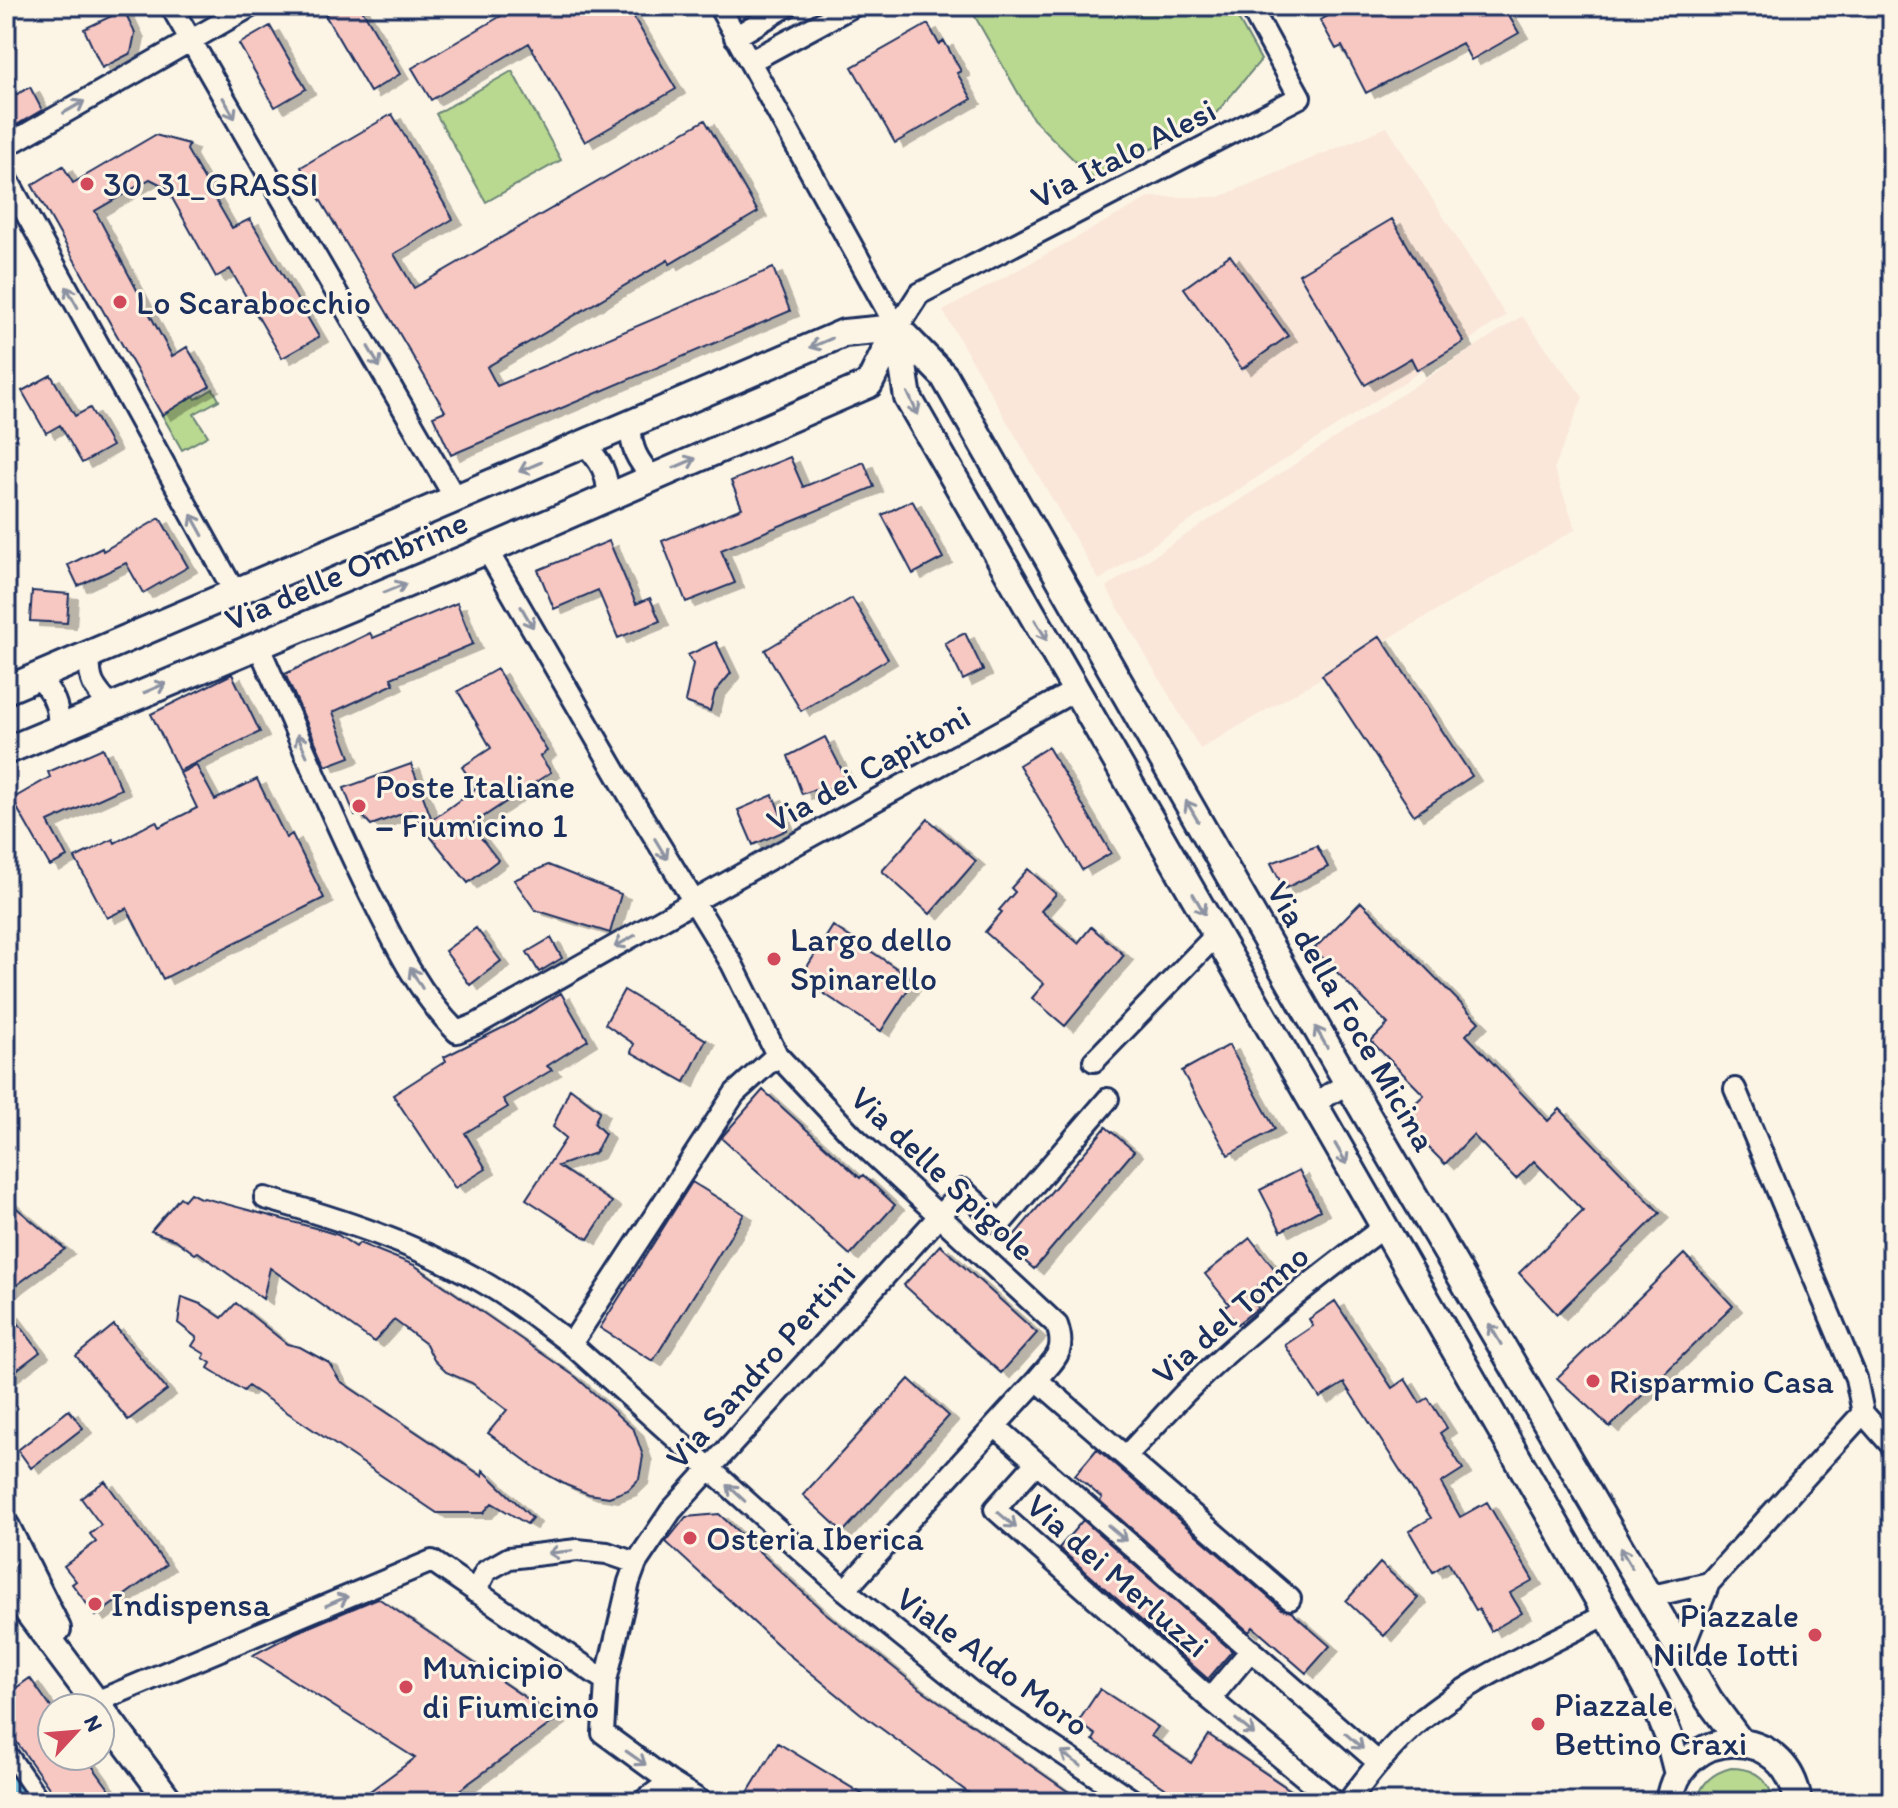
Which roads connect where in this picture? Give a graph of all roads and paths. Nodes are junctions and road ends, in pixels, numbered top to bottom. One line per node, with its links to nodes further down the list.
1 (171, 6): 8 (street)
2 (251, 6): 8 (street)
3 (719, 6): 7 (street, Via della Foce Micina)
4 (787, 6): 7 (street)
5 (853, 6): 9 (street)
6 (1250, 6): 12 (street, Via Italo Alesi)
7 (735, 37): 9 (street, Via della Foce Micina)
8 (190, 40): 10 (street, one-way to 8); 17 (street, one-way to 17)
9 (751, 61): 12 (street, Via della Foce Micina)
10 (6, 146)
11 (6, 177): 19 (street, one-way to 11)
12 (897, 328): 13 (street, Via delle Ombrine, one-way to 13); 15 (street, Via delle Ombrine, one-way to 12); 24 (street, Via della Foce Micina, one-way to 24); 32 (street, Via della Foce Micina, one-way to 12)
13 (631, 424): 14 (street, Via delle Ombrine); 15 (street)
14 (584, 444): 16 (street); 17 (street, Via delle Ombrine, one-way to 17)
15 (653, 478): 16 (street, Via delle Ombrine)
16 (608, 497): 18 (street, Via delle Ombrine)
17 (455, 498): 19 (street, Via delle Ombrine)
18 (487, 550): 20 (street, Via delle Ombrine, one-way to 18); 28 (street, one-way to 28)
19 (235, 593): 21 (street, Via delle Ombrine)
20 (258, 645): 25 (street, Via delle Ombrine, one-way to 20); 28 (street, Via dei Capitoni, one-way to 20)
21 (90, 654): 22 (street, Via delle Ombrine); 25 (street)
22 (37, 676): 23 (street, Via delle Ombrine); 26 (street)
23 (6, 690)
24 (1076, 690): 28 (street, Via dei Capitoni); 29 (street, Via della Foce Micina, one-way to 29)
25 (111, 707): 26 (street, Via delle Ombrine)
26 (58, 729): 27 (street, Via delle Ombrine)
27 (6, 751)
28 (693, 903): 30 (street)
29 (1217, 934): 31 (street); 35 (street, Via della Foce Micina)
30 (777, 1055): 37 (street, Via delle Spigole); 39 (street)
31 (1094, 1061)
32 (1348, 1083): 35 (street); 53 (street, Via della Foce Micina, one-way to 32)
33 (1735, 1089): 41 (street)
34 (1108, 1099): 37 (street, Via Sandro Pertini)
35 (1312, 1105): 38 (street, Via della Foce Micina, one-way to 38)
36 (265, 1198): 39 (street, Viale Aldo Moro)
37 (939, 1215): 40 (street, Via delle Spigole); 46 (street, Via Sandro Pertini)
38 (1384, 1227): 44 (street, Via del Tonno); 55 (street, Via della Foce Micina)
39 (571, 1344): 46 (street, Viale Aldo Moro)
40 (1037, 1380): 42 (street); 44 (street)
41 (1863, 1413): 43 (street); 50 (street)
42 (995, 1426): 45 (street, Via dei Merluzzi); 51 (street)
43 (1892, 1446)
44 (1126, 1456): 54 (street)
45 (1036, 1463): 56 (street, Via dei Merluzzi, one-way to 56); 62 (street, Via dei Merluzzi, one-way to 62)
46 (710, 1468): 48 (street, Via Sandro Pertini); 51 (street, Viale Aldo Moro, one-way to 46)
47 (6, 1527): 60 (street)
48 (636, 1563): 52 (street, one-way to 52); 58 (street, Via Sandro Pertini)
49 (6, 1582): 59 (street)
50 (1709, 1583): 53 (street); 57 (street)
51 (845, 1590): 73 (street, Viale Aldo Moro, one-way to 51)
52 (475, 1592): 58 (street); 61 (street, one-way to 52)
53 (1648, 1597): 57 (street, Via della Foce Micina)
54 (1290, 1599)
55 (1607, 1614): 66 (street); 67 (street, Via della Foce Micina)
56 (1251, 1650): 62 (street, Via dei Merluzzi); 66 (street, Via dei Merluzzi, one-way to 66)
57 (1681, 1653): 64 (street, Via della Foce Micina)
58 (606, 1681): 68 (street, Via Sandro Pertini, one-way to 68)
59 (89, 1692)
60 (90, 1692)
61 (97, 1692)
62 (1210, 1699): 74 (street, Via dei Merluzzi, one-way to 74)
63 (116, 1728): 70 (street)
64 (1741, 1743): 67 (street); 77 (street, Via della Foce Micina)
65 (6, 1750): 69 (street)
66 (1379, 1763): 75 (street)
67 (1678, 1774): 76 (street)
68 (670, 1782): 71 (street); 72 (street)
69 (42, 1802)
70 (170, 1802)
71 (642, 1802)
72 (702, 1802)
73 (1135, 1802)
74 (1335, 1802)
75 (1348, 1802)
76 (1669, 1802)
77 (1798, 1802)

